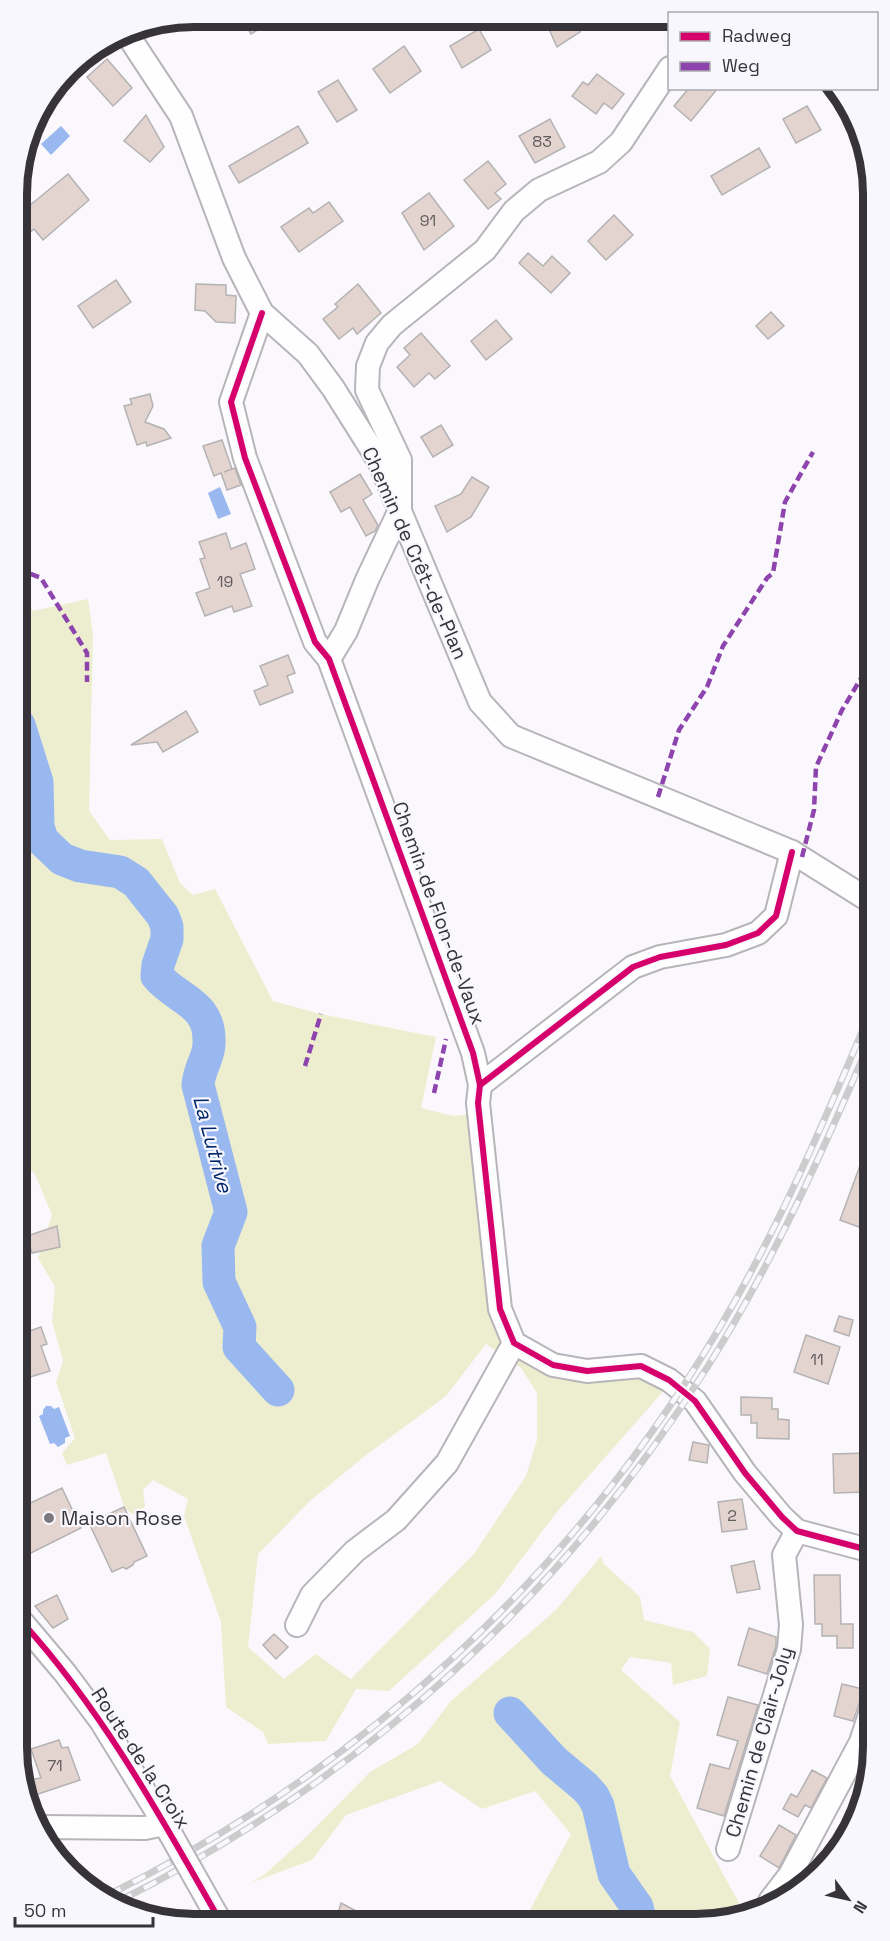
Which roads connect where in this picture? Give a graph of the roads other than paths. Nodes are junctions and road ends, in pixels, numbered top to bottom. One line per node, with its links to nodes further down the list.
1 (131, 40): 3 (street, Chemin de Crêt-de-Plan)
2 (668, 70): 4 (street)
3 (262, 313): 4 (street, Chemin de Crêt-de-Plan); 5 (street, Chemin de Flon-de-Vaux)
4 (400, 510): 5 (street); 6 (street, Chemin de Crêt-de-Plan)
5 (329, 659): 8 (street, Chemin de Flon-de-Vaux)
6 (792, 852): 7 (street, Chemin de Crêt-de-Plan); 8 (street)
7 (863, 897)
8 (480, 1085): 9 (street, Chemin de Flon-de-Vaux)
9 (514, 1343): 10 (street); 12 (street)
10 (797, 1531): 11 (street); 17 (street, Chemin de Clair-Joly)
11 (863, 1549)
12 (297, 1625)
13 (27, 1628): 16 (street, Route de la Croix)
14 (863, 1736): 18 (street)
15 (48, 1827): 16 (street)
16 (168, 1829): 19 (street, Route de la Croix, bridge)
17 (728, 1849)
18 (776, 1894)
19 (215, 1911)

